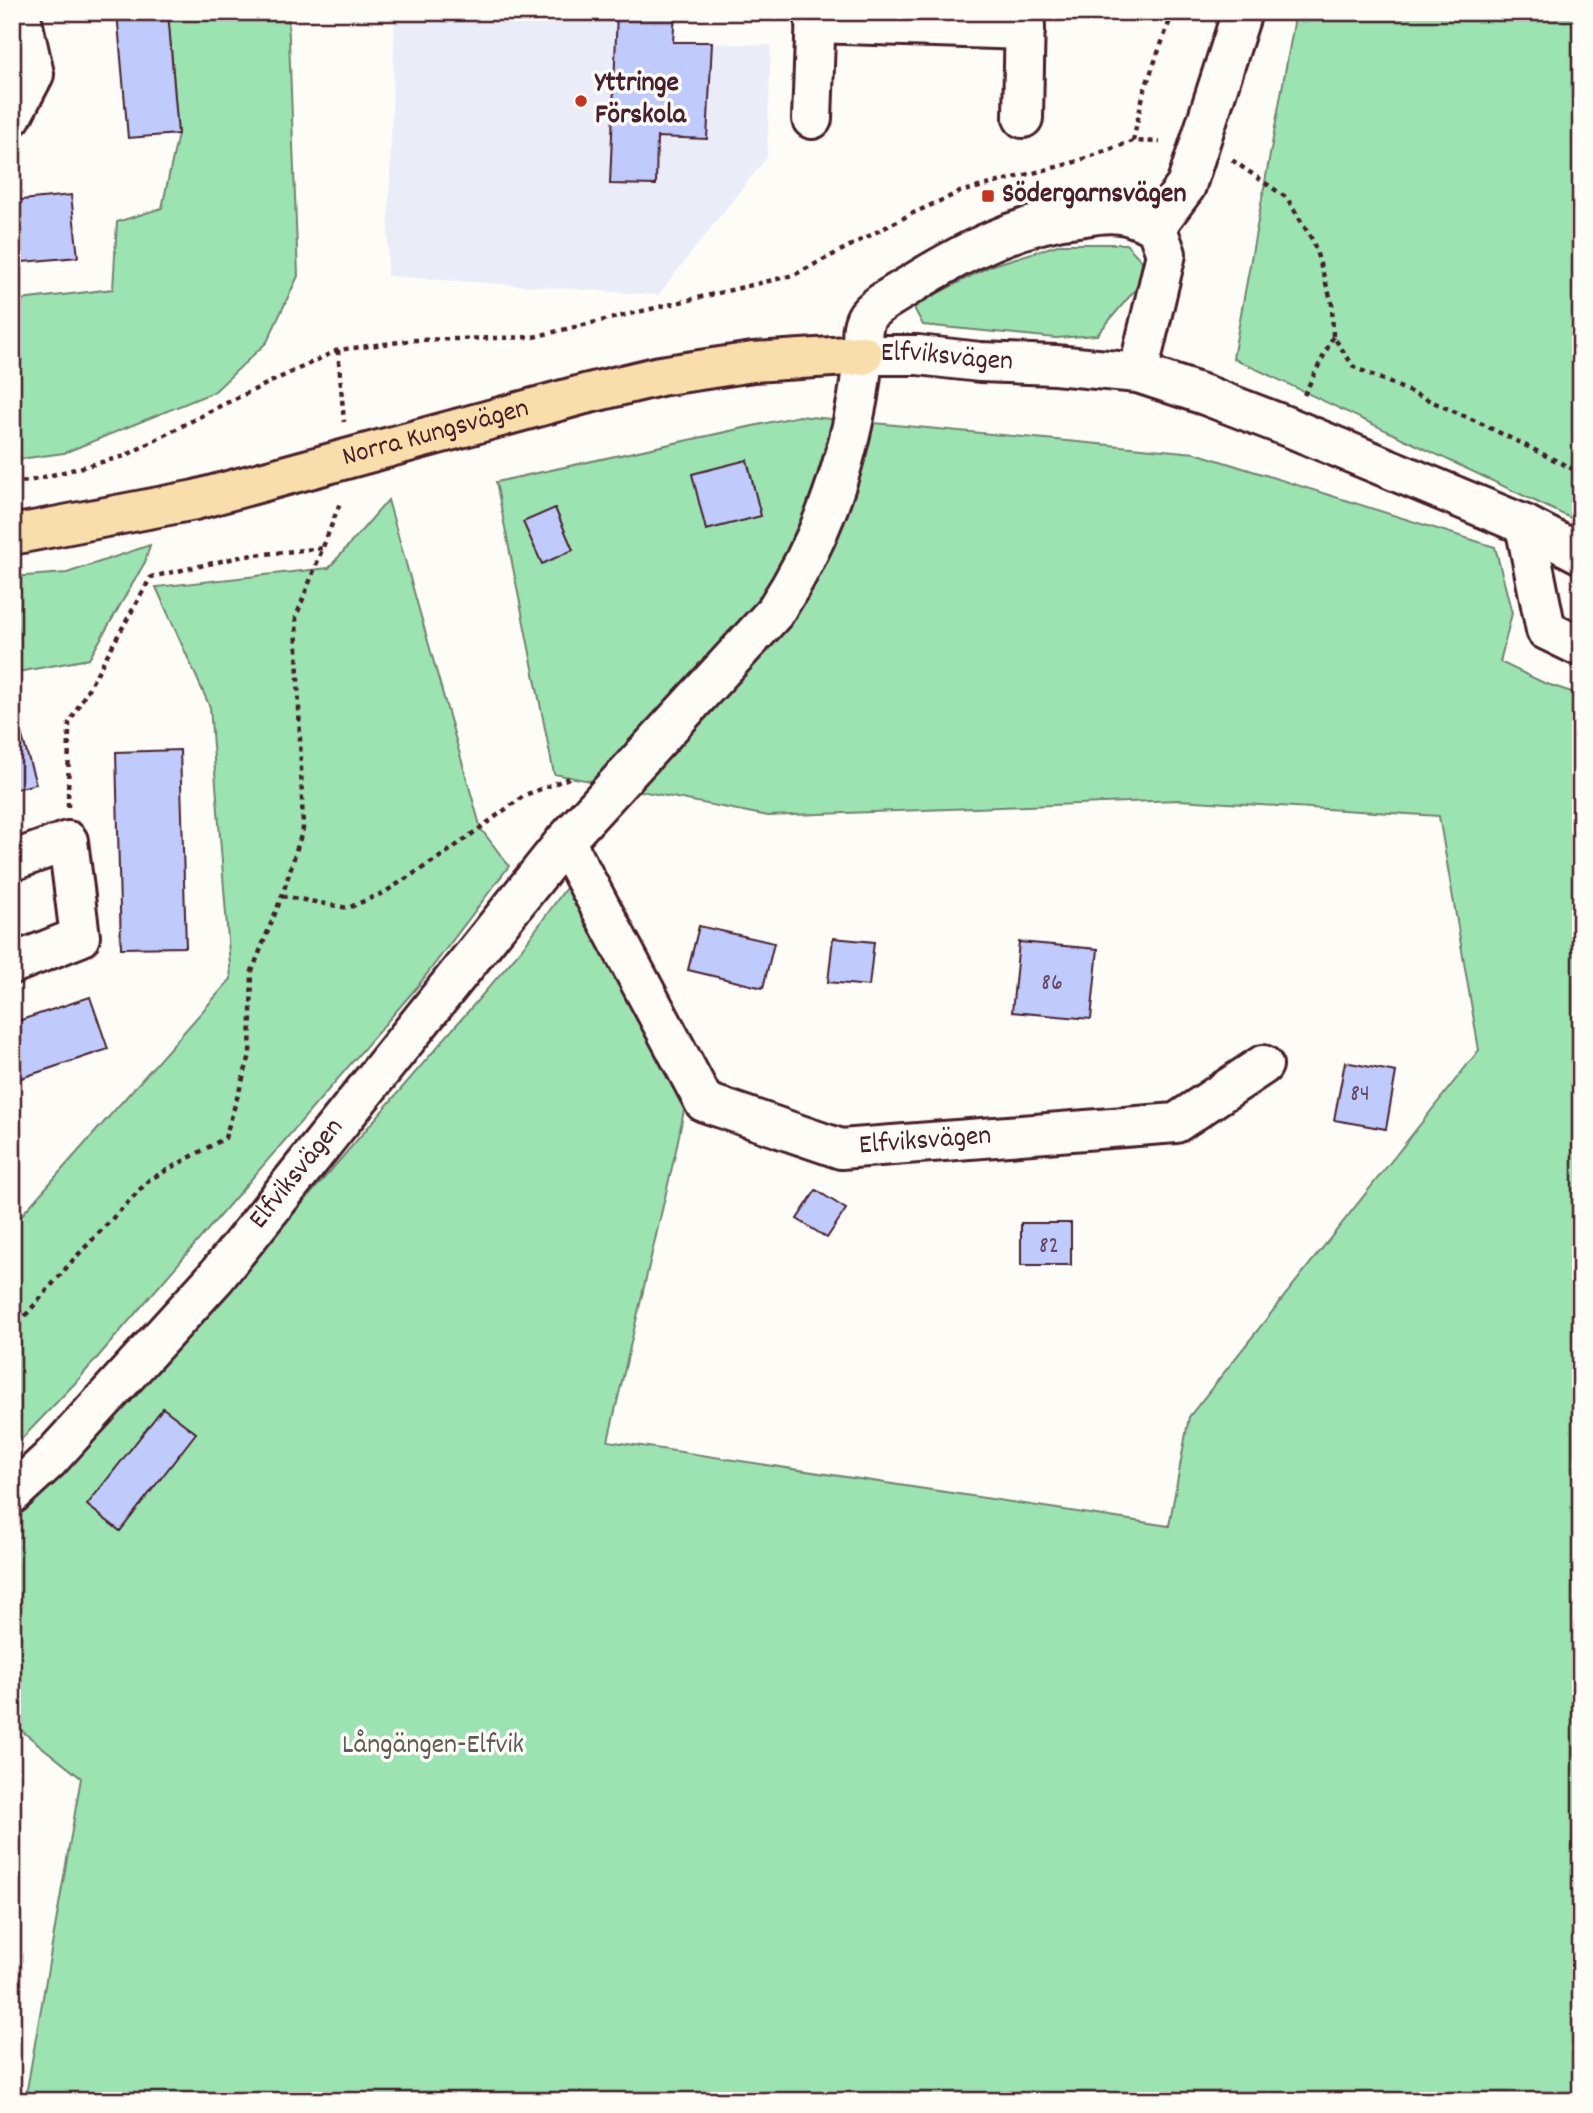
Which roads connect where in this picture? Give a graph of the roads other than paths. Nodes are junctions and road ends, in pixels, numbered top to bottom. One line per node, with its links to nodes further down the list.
1 (20, 12): 5 (street)
2 (1242, 12): 8 (street)
3 (816, 17): 4 (street); 7 (street)
4 (1025, 21): 6 (street)
5 (12, 116)
6 (1023, 118)
7 (812, 119)
8 (1156, 226): 9 (street); 10 (street)
9 (863, 355): 10 (street, Elfviksvägen); 12 (main road, Norra Kungsvägen); 15 (street, Elfviksvägen)
10 (1138, 373): 11 (street, Elfviksvägen)
11 (1525, 526): 13 (street, Elfviksvägen); 14 (street)
12 (12, 535)
13 (1581, 554)
14 (1581, 647)
15 (565, 841): 18 (street, Elfviksvägen); 19 (street, Elfviksvägen)
16 (12, 861): 17 (street)
17 (12, 964)
18 (1263, 1065)
19 (12, 1494)

